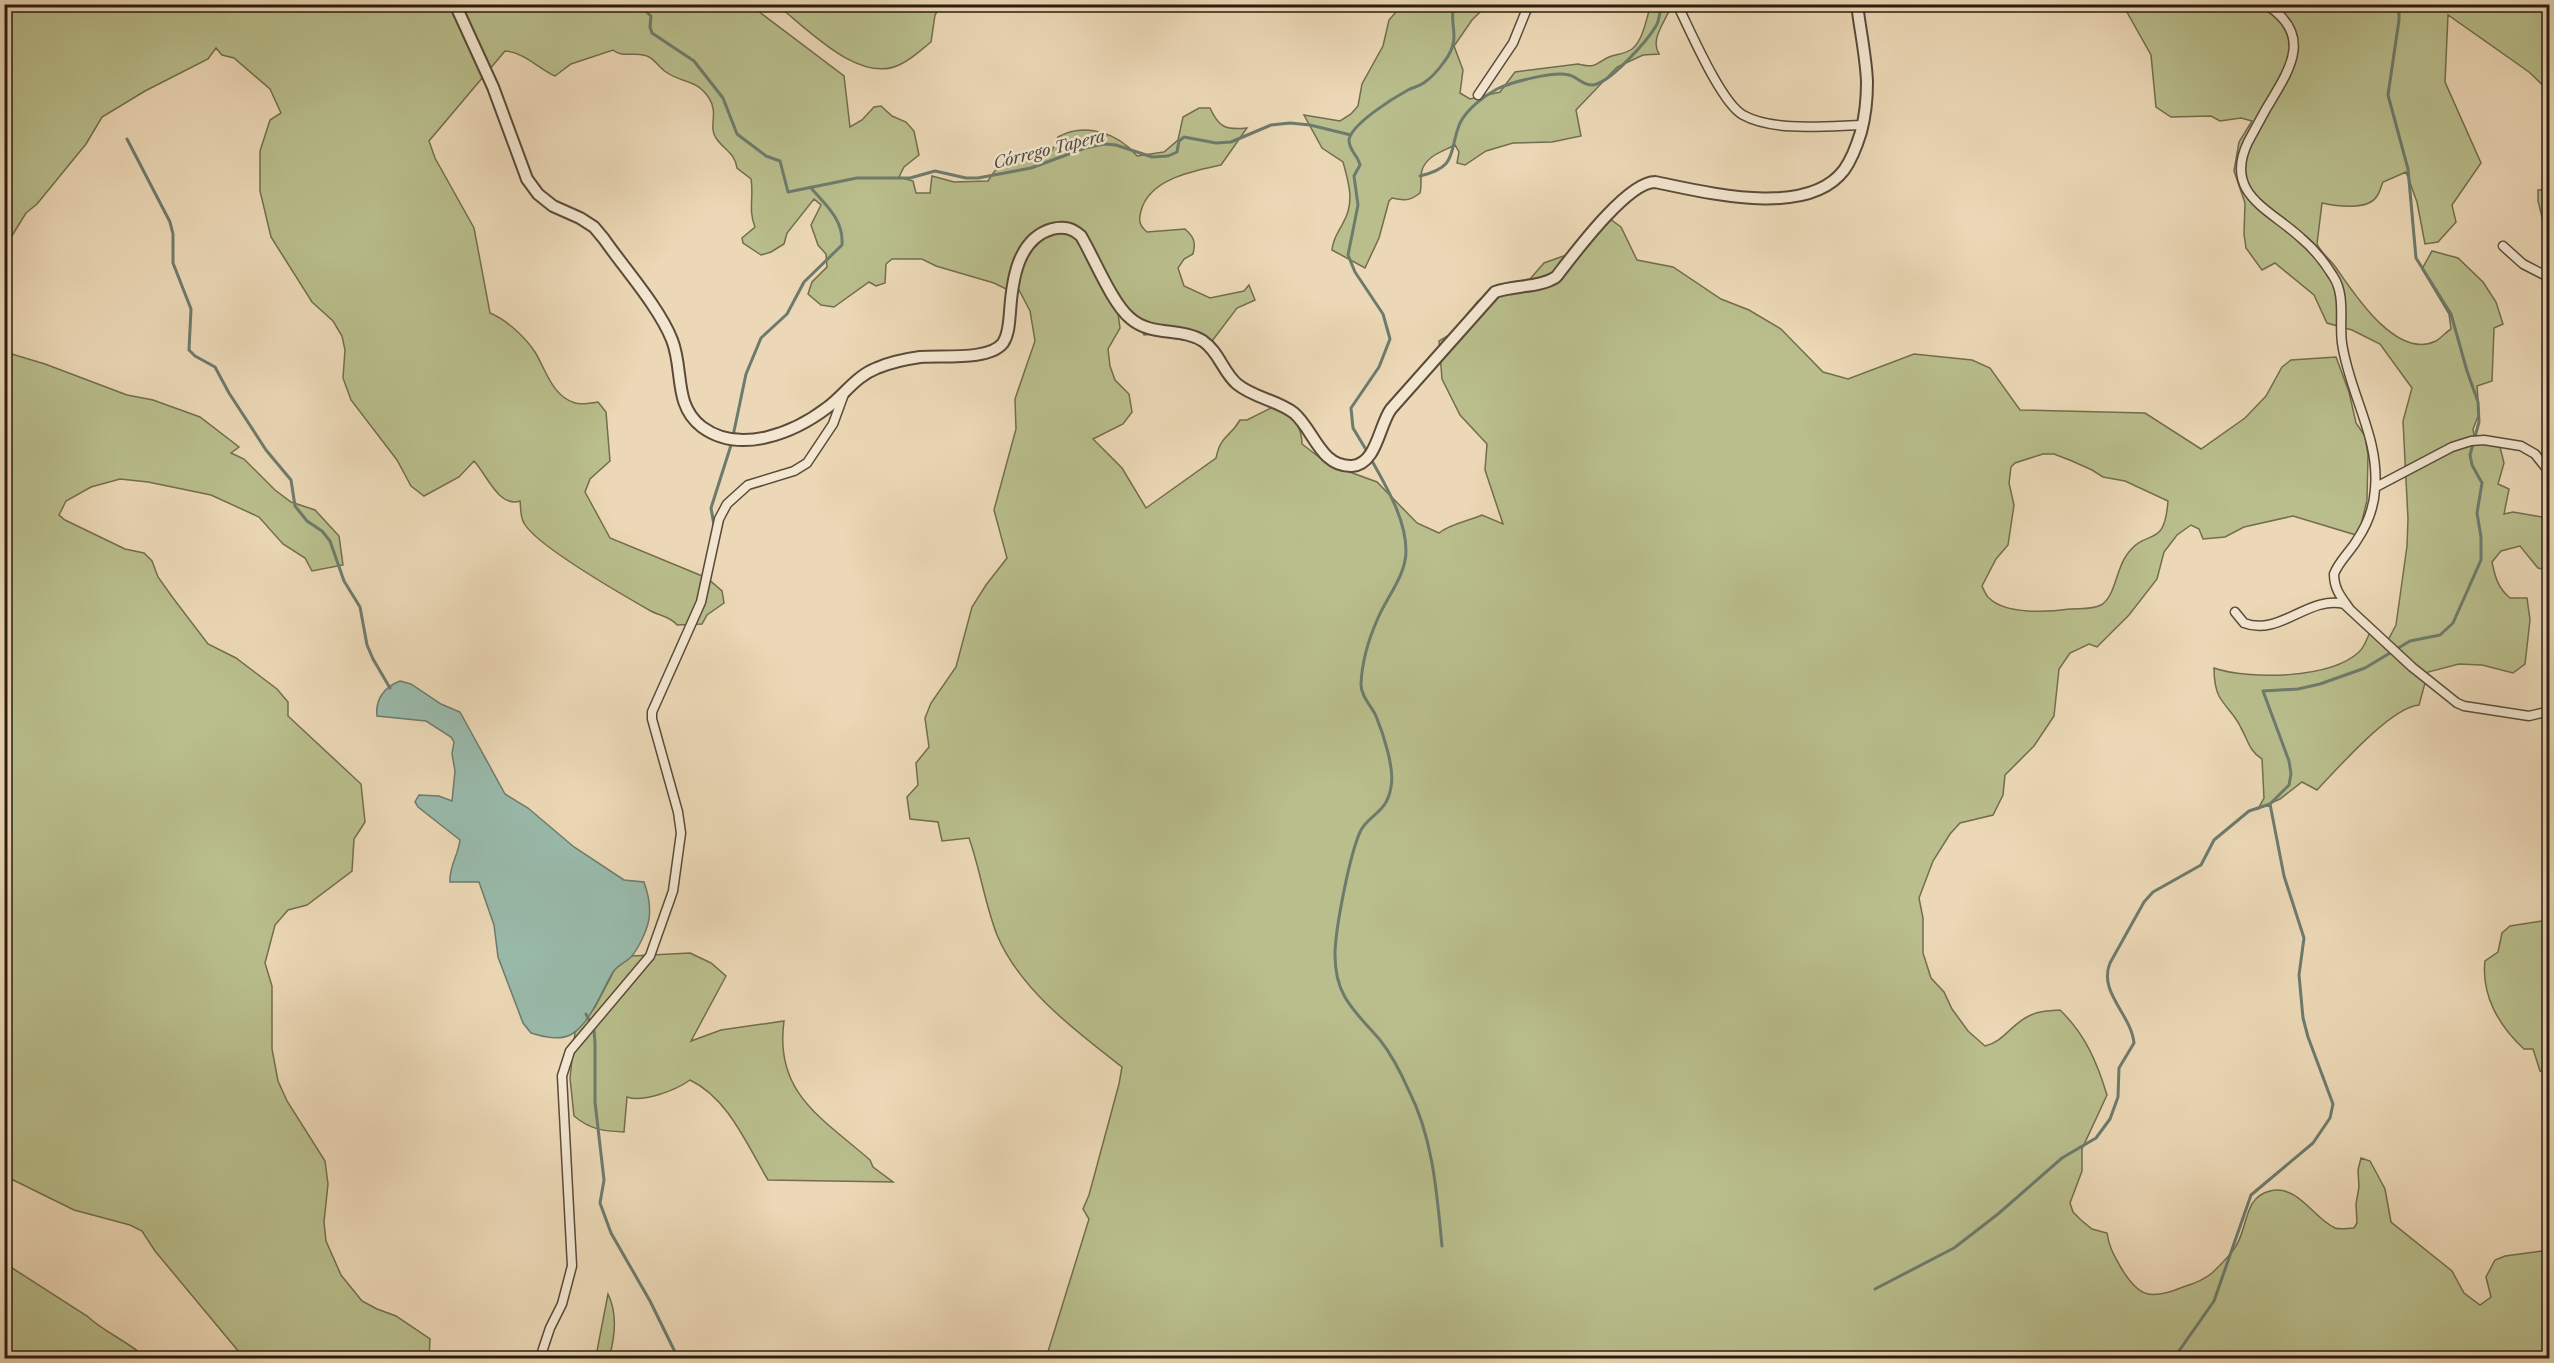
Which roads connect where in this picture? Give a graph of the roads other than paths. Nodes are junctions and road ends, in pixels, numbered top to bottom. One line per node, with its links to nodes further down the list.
1 (455, 4): 10 (street)
2 (1531, 4): 6 (street)
3 (1677, 4): 7 (street)
4 (1857, 4): 7 (street)
5 (2265, 4): 12 (street)
6 (1478, 94)
7 (1862, 125): 10 (street)
8 (2503, 246): 9 (street)
9 (2550, 278)
10 (846, 390): 16 (street)
11 (2550, 473): 12 (street)
12 (2376, 487): 13 (street)
13 (2349, 608): 14 (street); 15 (street)
14 (2235, 612)
15 (2550, 711)
16 (540, 1359)

